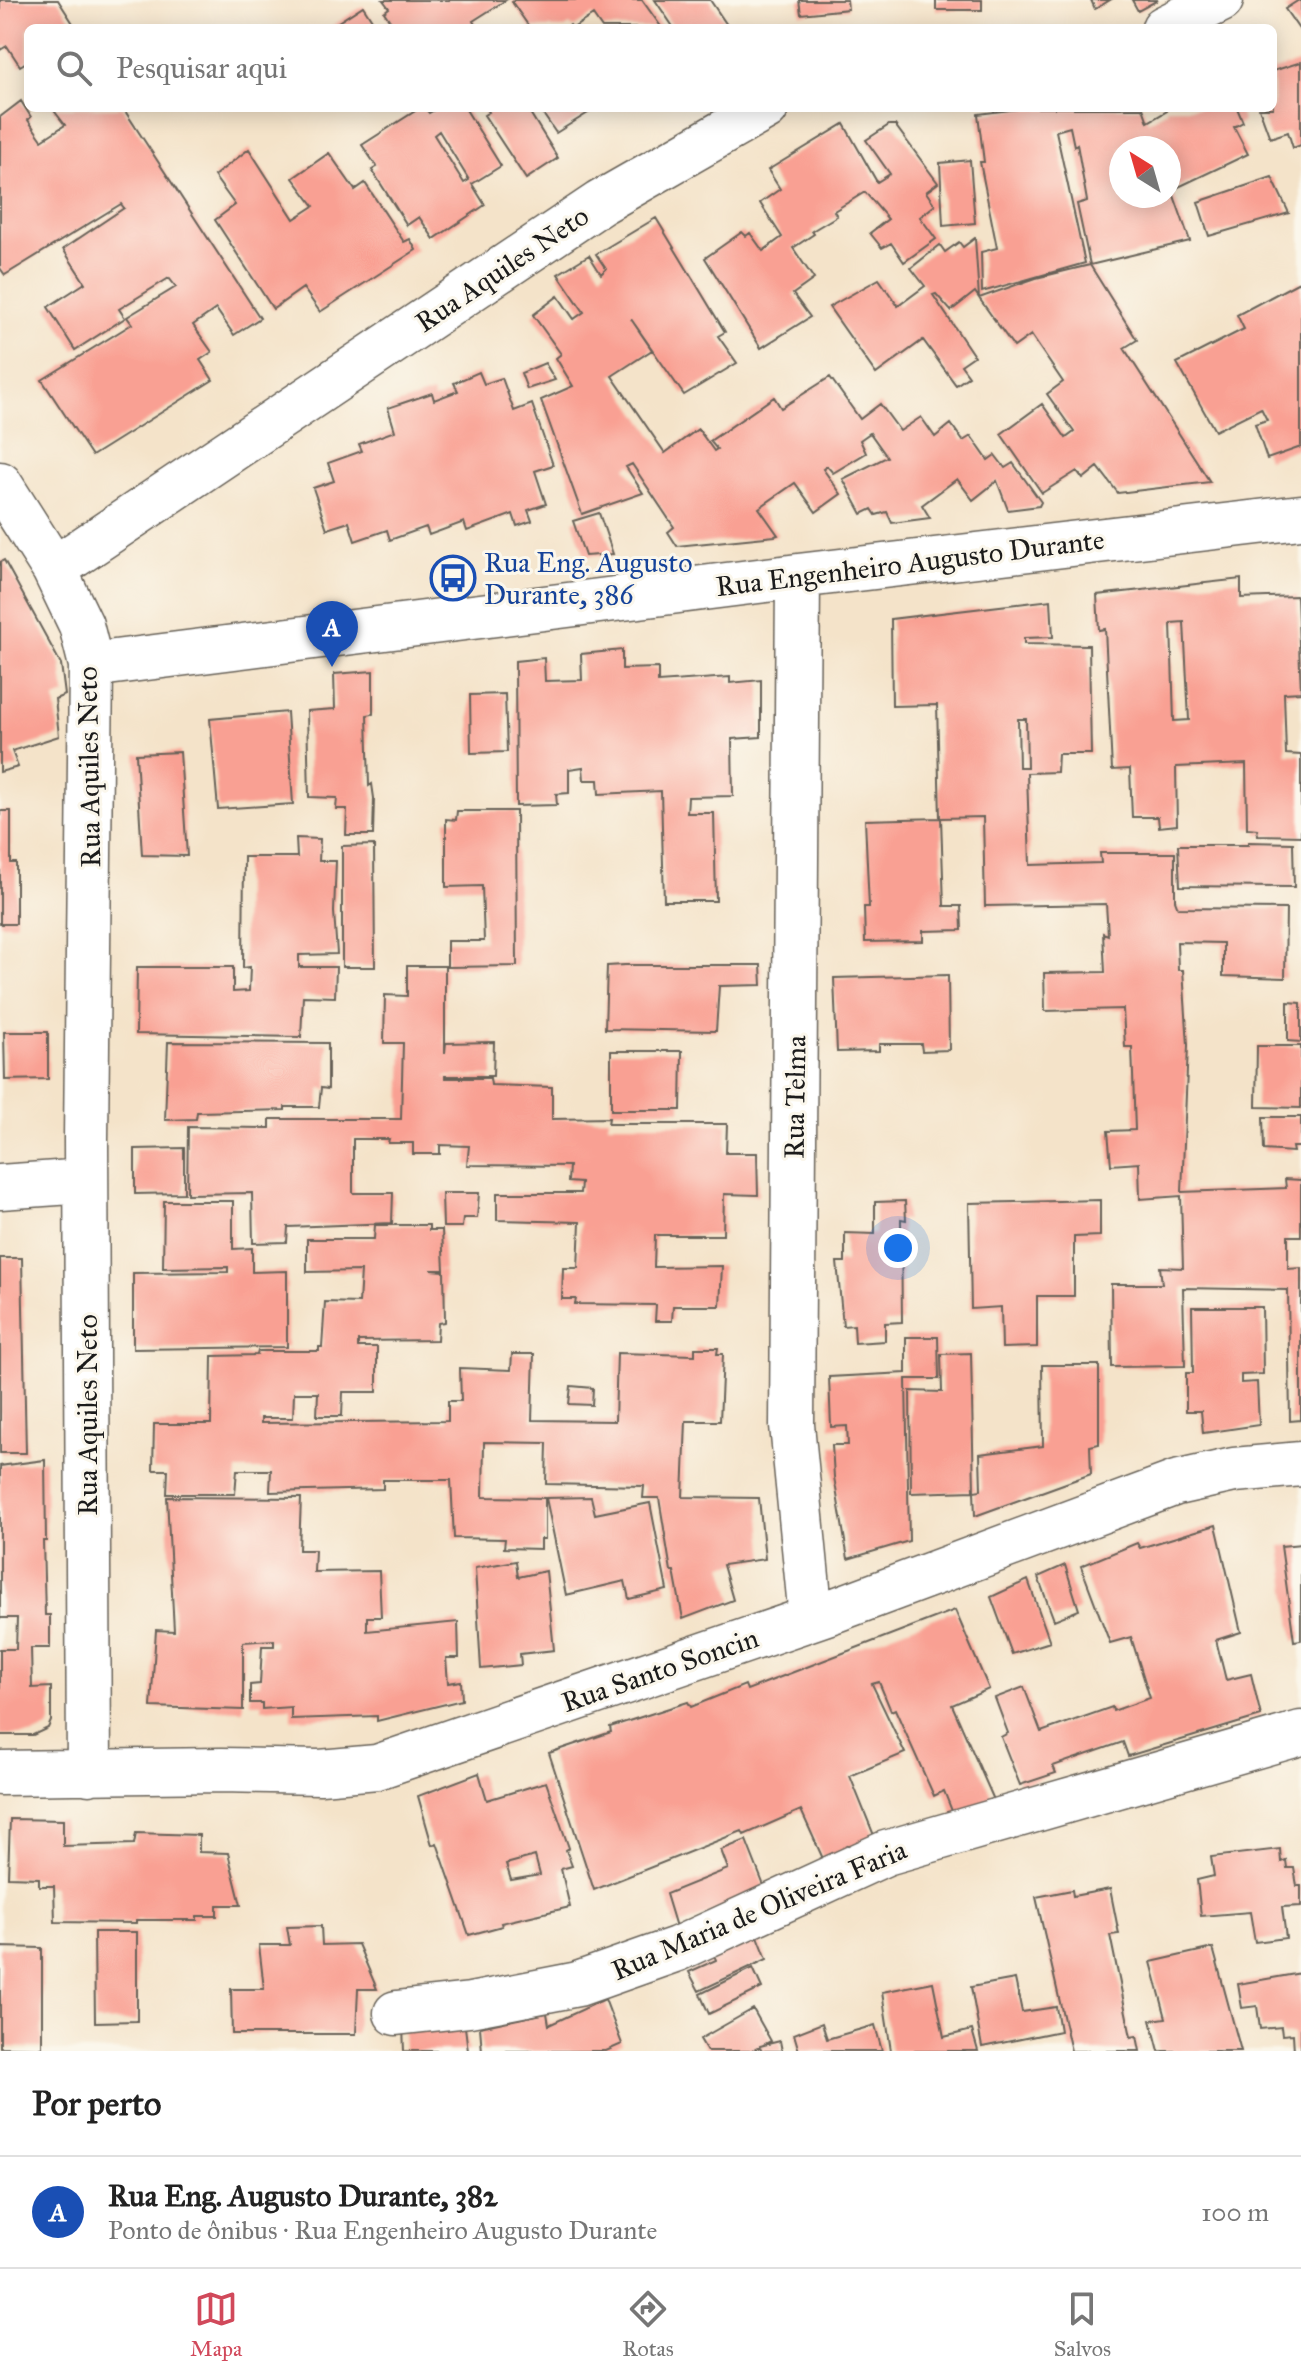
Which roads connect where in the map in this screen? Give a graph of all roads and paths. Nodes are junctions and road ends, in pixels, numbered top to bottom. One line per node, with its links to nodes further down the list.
1 (1221, 0): 2 (street)
2 (1172, 24)
3 (759, 112): 6 (street, Rua Aquiles Neto)
4 (0, 484): 6 (street)
5 (1301, 517): 7 (street, Rua Engenheiro Augusto Durante)
6 (54, 569): 8 (street, Rua Aquiles Neto)
7 (798, 576): 8 (street, Rua Engenheiro Augusto Durante); 12 (street, Rua Telma)
8 (91, 665): 9 (street, Rua Aquiles Neto)
9 (86, 1181): 10 (street); 15 (street, Rua Aquiles Neto)
10 (0, 1187)
11 (1301, 1464): 12 (street, Rua Santo Soncin)
12 (811, 1618): 15 (street, Rua Santo Soncin)
13 (1301, 1733): 16 (street, Rua Maria de Oliveira Faria)
14 (0, 1773): 15 (street, Rua Santo Soncin)
15 (89, 1773)
16 (396, 2013)

